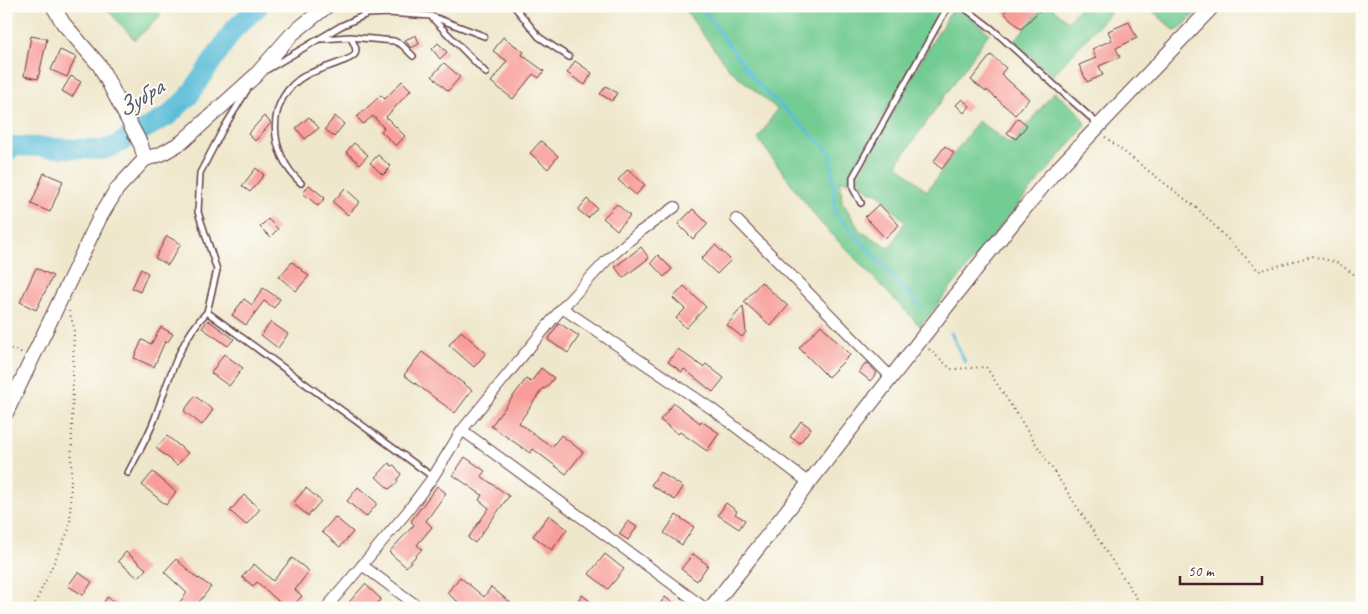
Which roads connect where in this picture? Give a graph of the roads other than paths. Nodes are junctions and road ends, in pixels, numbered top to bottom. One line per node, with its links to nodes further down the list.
1 (53, 6): 16 (street)
2 (327, 6): 14 (street)
3 (514, 6): 12 (lane)
4 (948, 6): 18 (lane)
5 (962, 6): 15 (lane)
6 (1213, 6): 15 (street)
7 (431, 16): 8 (lane); 10 (lane); 13 (lane)
8 (484, 36)
9 (350, 37): 10 (lane); 11 (lane); 17 (lane)
10 (319, 40): 14 (lane)
11 (413, 56)
12 (569, 57)
13 (486, 73)
14 (255, 76): 16 (street); 22 (lane)
15 (1097, 127): 23 (street)
16 (143, 152): 24 (street)
17 (301, 183)
18 (861, 203)
19 (676, 208): 21 (street)
20 (736, 219): 23 (street)
21 (562, 308): 25 (street); 28 (street)
22 (208, 312): 26 (lane); 27 (lane)
23 (891, 377): 28 (street)
24 (6, 413)
25 (462, 430): 27 (street); 32 (street)
26 (128, 473)
27 (433, 476): 29 (street)
28 (809, 484): 33 (street)
29 (362, 566): 30 (street); 31 (street)
30 (326, 608)
31 (420, 608)
32 (705, 608)
33 (711, 608)

